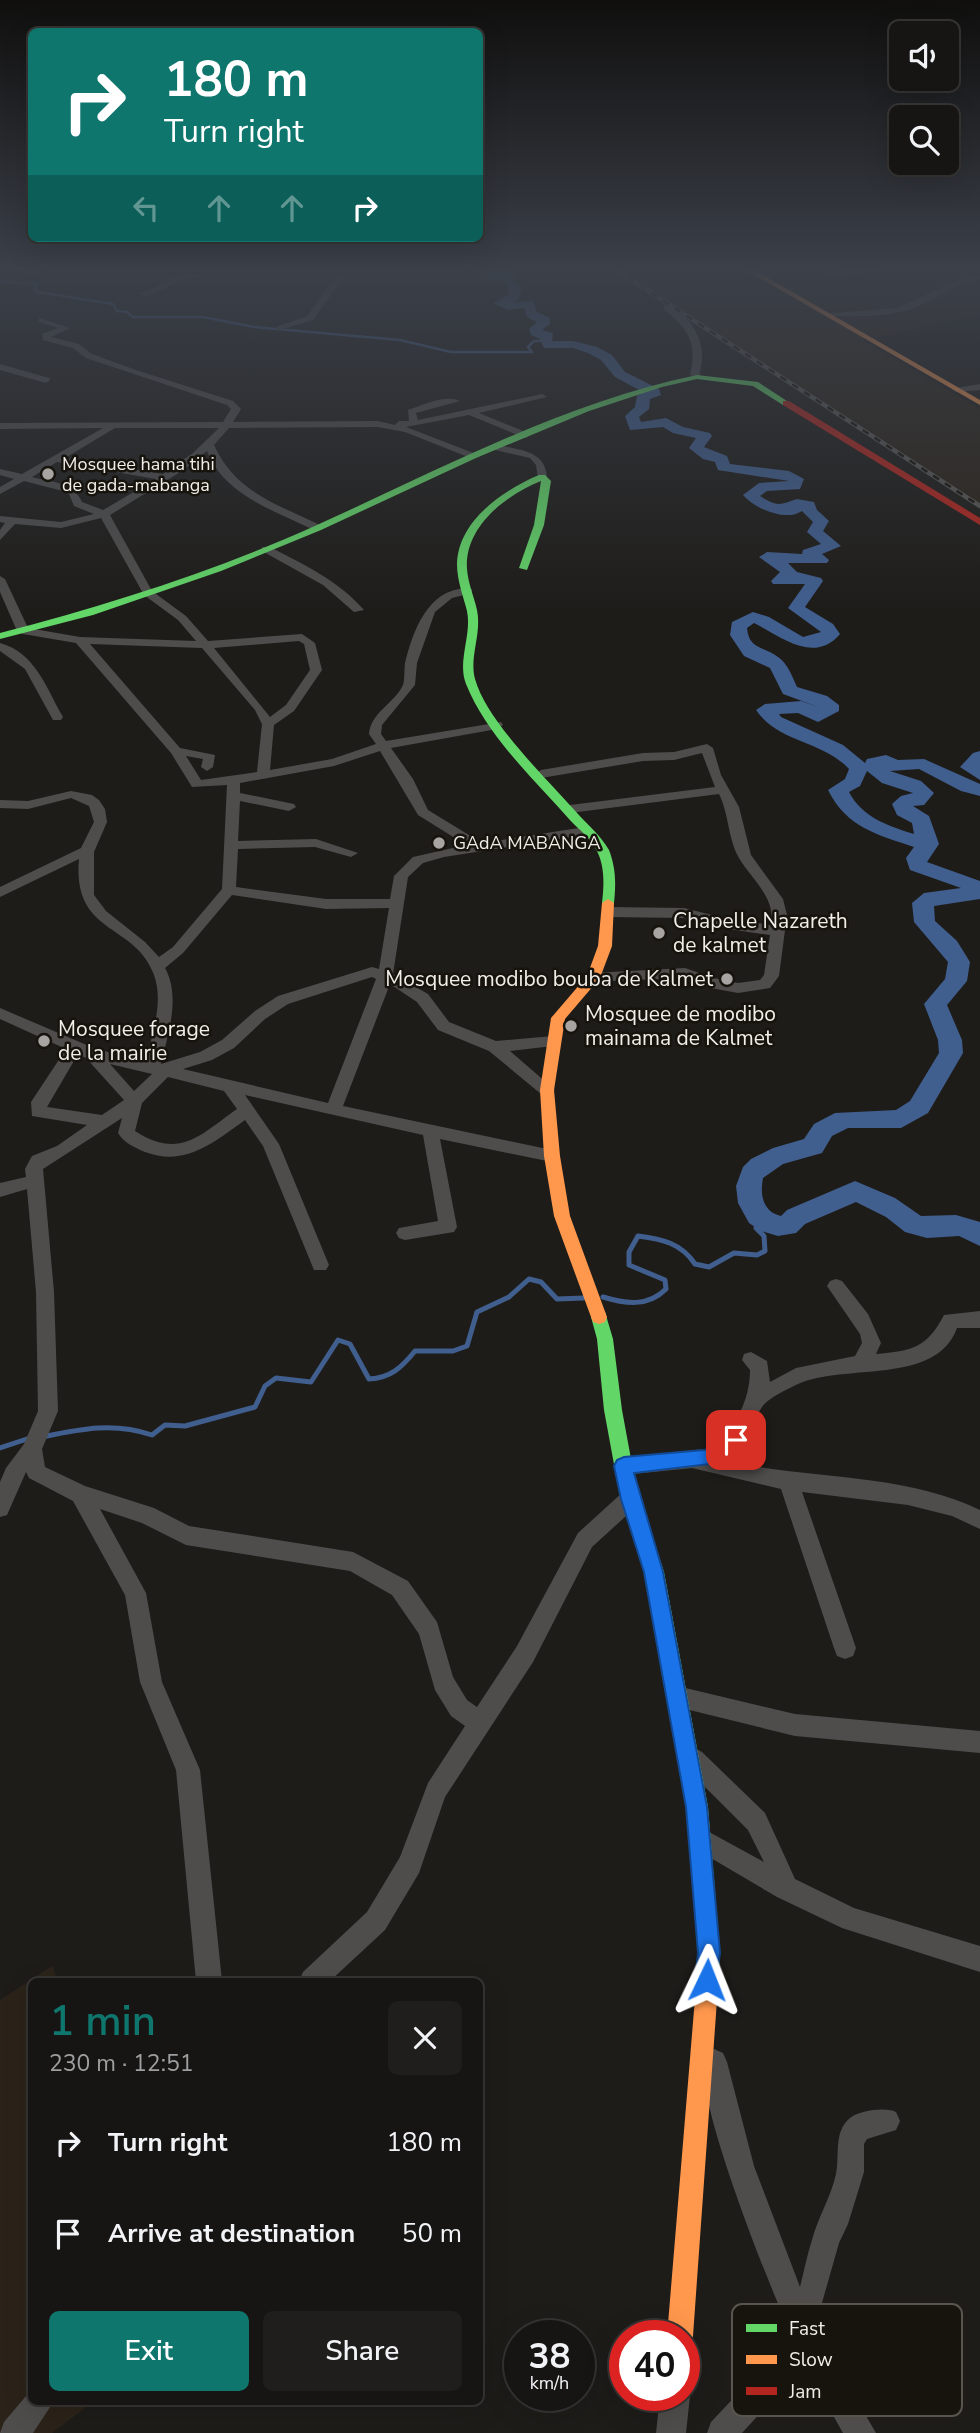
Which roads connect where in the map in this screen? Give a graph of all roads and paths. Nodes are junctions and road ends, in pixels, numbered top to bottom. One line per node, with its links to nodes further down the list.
1 (168, 384): 11 (street)
2 (671, 384): 15 (street)
3 (751, 384): 28 (street)
4 (947, 384): 6 (street)
5 (980, 387): 6 (street)
6 (956, 389): 9 (street)
7 (542, 397): 10 (street)
8 (455, 401): 14 (street)
9 (980, 403)
10 (471, 413): 14 (street); 15 (street)
11 (230, 424): 13 (street); 14 (street); 16 (street)
12 (0, 426): 13 (street)
13 (113, 426): 19 (street)
14 (411, 427): 18 (street)
15 (525, 435): 17 (street)
16 (210, 446): 21 (street); 29 (street)
17 (495, 447): 18 (street); 22 (street)
18 (472, 456): 29 (street)
19 (56, 459): 21 (street); 23 (street)
20 (0, 472): 23 (street)
21 (162, 477): 25 (street)
22 (542, 477): 32 (street); 34 (street)
23 (24, 478): 24 (street); 25 (street)
24 (1, 490)
25 (104, 514): 27 (street); 35 (street)
26 (0, 519): 27 (street)
27 (12, 521): 30 (street)
28 (980, 522)
29 (318, 528): 31 (street)
30 (0, 537)
31 (266, 549): 35 (street); 37 (street)
32 (524, 568)
33 (0, 579): 36 (street)
34 (468, 591): 43 (street); 44 (street)
35 (148, 593): 38 (street); 40 (street)
36 (3, 596): 38 (street)
37 (358, 610)
38 (7, 639): 39 (street); 41 (street)
39 (80, 640): 40 (street); 45 (street)
40 (207, 645): 42 (street); 42 (street)
41 (57, 717)
42 (268, 724): 47 (street)
43 (497, 725): 44 (street); 48 (street)
44 (383, 745): 47 (street); 57 (street)
45 (176, 751): 46 (street); 49 (street)
46 (206, 767)
47 (263, 773): 49 (street)
48 (541, 774): 50 (street); 54 (street)
49 (234, 780): 51 (street)
50 (722, 790): 54 (street); 64 (street)
51 (235, 796): 53 (street); 56 (street)
52 (0, 804): 58 (street)
53 (289, 807)
54 (570, 809): 55 (street)
55 (585, 831): 57 (street); 63 (street)
56 (229, 845): 59 (street); 60 (street)
57 (477, 846): 62 (street)
58 (87, 851): 61 (street); 65 (street)
59 (351, 853)
60 (229, 890): 62 (street); 65 (street)
61 (0, 893)
62 (395, 903): 66 (street)
63 (608, 912): 64 (street); 67 (street)
64 (778, 931): 67 (street)
65 (159, 965): 73 (street)
66 (385, 976): 71 (street); 73 (street); 78 (street)
67 (592, 978): 69 (street)
68 (0, 1013): 70 (street)
69 (553, 1041): 71 (street); 75 (street)
70 (75, 1047): 72 (street); 79 (street)
71 (495, 1047): 75 (street)
72 (92, 1054): 73 (street); 76 (street)
73 (160, 1068): 74 (street); 76 (street)
74 (229, 1084): 77 (street); 78 (street)
75 (547, 1090): 81 (street)
76 (134, 1101): 77 (street); 79 (street)
77 (248, 1110): 85 (street)
78 (332, 1110): 80 (street)
79 (103, 1121): 82 (street)
80 (430, 1130): 81 (street); 84 (street)
81 (552, 1156): 93 (street)
82 (34, 1181): 83 (street); 91 (street)
83 (0, 1190)
84 (405, 1233)
85 (320, 1265)
86 (836, 1286): 89 (street)
87 (978, 1322): 89 (street)
88 (751, 1360): 90 (street)
89 (861, 1363): 90 (street)
90 (755, 1400): 92 (street)
91 (36, 1441): 95 (street); 97 (street)
92 (683, 1460): 93 (street); 94 (street)
93 (624, 1466): 96 (street)
94 (788, 1481): 98 (street); 99 (street)
95 (80, 1494): 101 (street); 107 (street)
96 (630, 1499): 100 (street); 101 (street)
97 (0, 1508)
98 (980, 1520)
99 (845, 1648)
100 (677, 1697): 102 (street); 103 (street)
101 (480, 1722): 108 (street)
102 (980, 1742)
103 (687, 1749): 104 (street); 105 (street)
104 (700, 1839): 105 (street); 109 (street)
105 (786, 1888): 106 (street)
106 (980, 1959)
107 (209, 1978)
108 (315, 1978)
109 (705, 2007): 111 (street); 113 (street)
110 (887, 2121): 112 (street)
111 (792, 2304)
112 (807, 2304)
113 (681, 2320)
114 (36, 2405): 118 (street)
115 (673, 2411): 119 (street)
116 (738, 2416): 120 (street)
117 (848, 2416): 121 (street)
118 (15, 2433)
119 (671, 2433)
120 (722, 2433)
121 (862, 2433)

